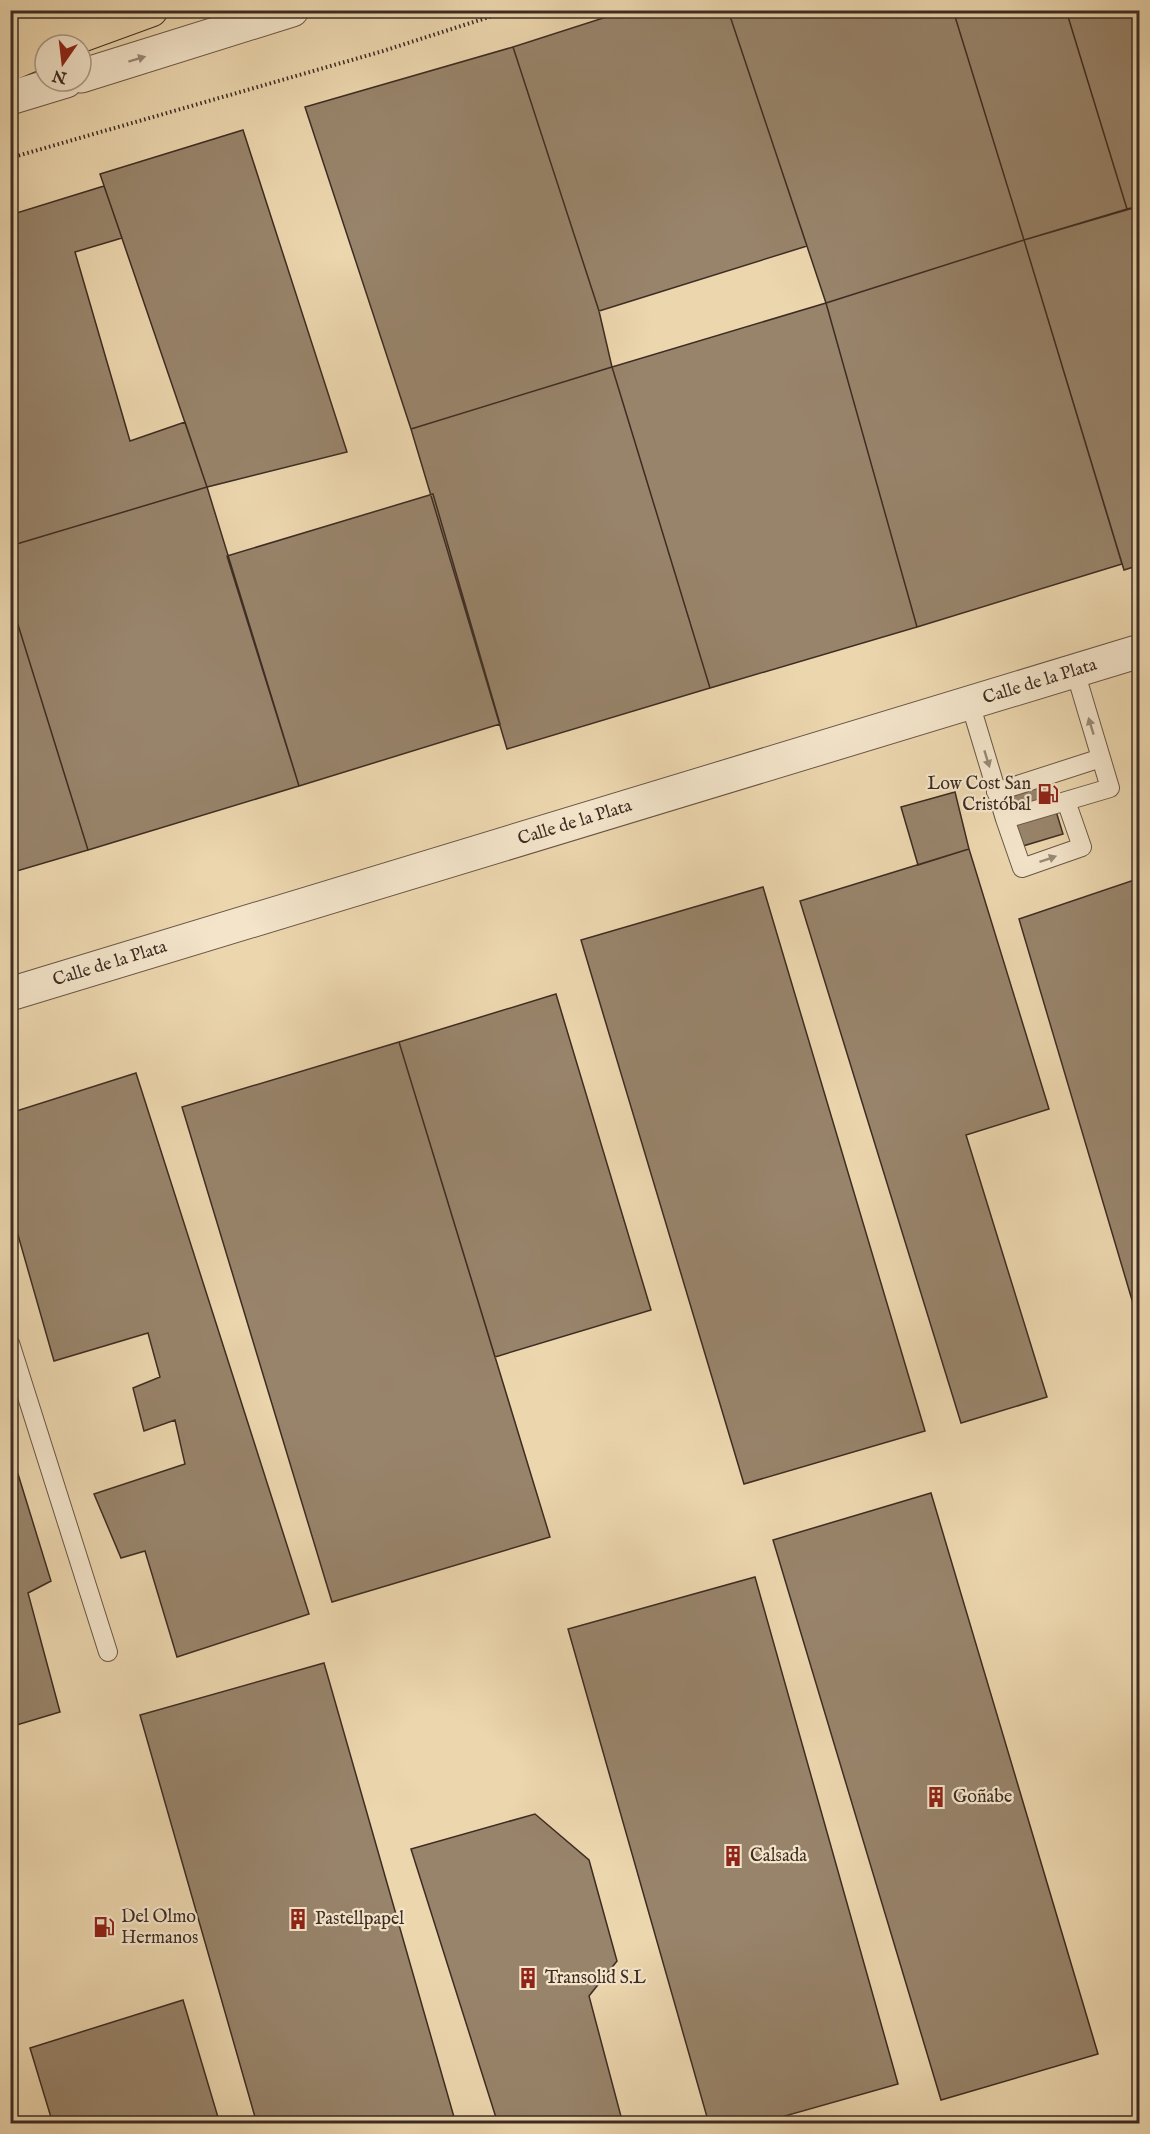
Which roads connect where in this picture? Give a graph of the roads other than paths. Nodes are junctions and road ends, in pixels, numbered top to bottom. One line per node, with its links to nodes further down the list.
1 (92, 10): 5 (highway)
2 (151, 10): 4 (highway)
3 (292, 10): 8 (street, one-way to 3)
4 (88, 33)
5 (10, 35)
6 (33, 54): 7 (highway)
7 (10, 64)
8 (93, 72)
9 (33, 91): 10 (street)
10 (10, 98)
11 (1140, 651): 12 (street, Calle de la Plata)
12 (1075, 671): 13 (street, Calle de la Plata); 14 (lane, one-way to 12)
13 (970, 703): 15 (lane, one-way to 15); 18 (street, Calle de la Plata)
14 (1101, 758): 15 (lane); 16 (lane)
15 (996, 792): 17 (lane)
16 (1066, 801): 17 (lane); 17 (lane, one-way to 16)
17 (1005, 819)
18 (10, 994)
19 (10, 1343): 20 (lane)
20 (108, 1652)

